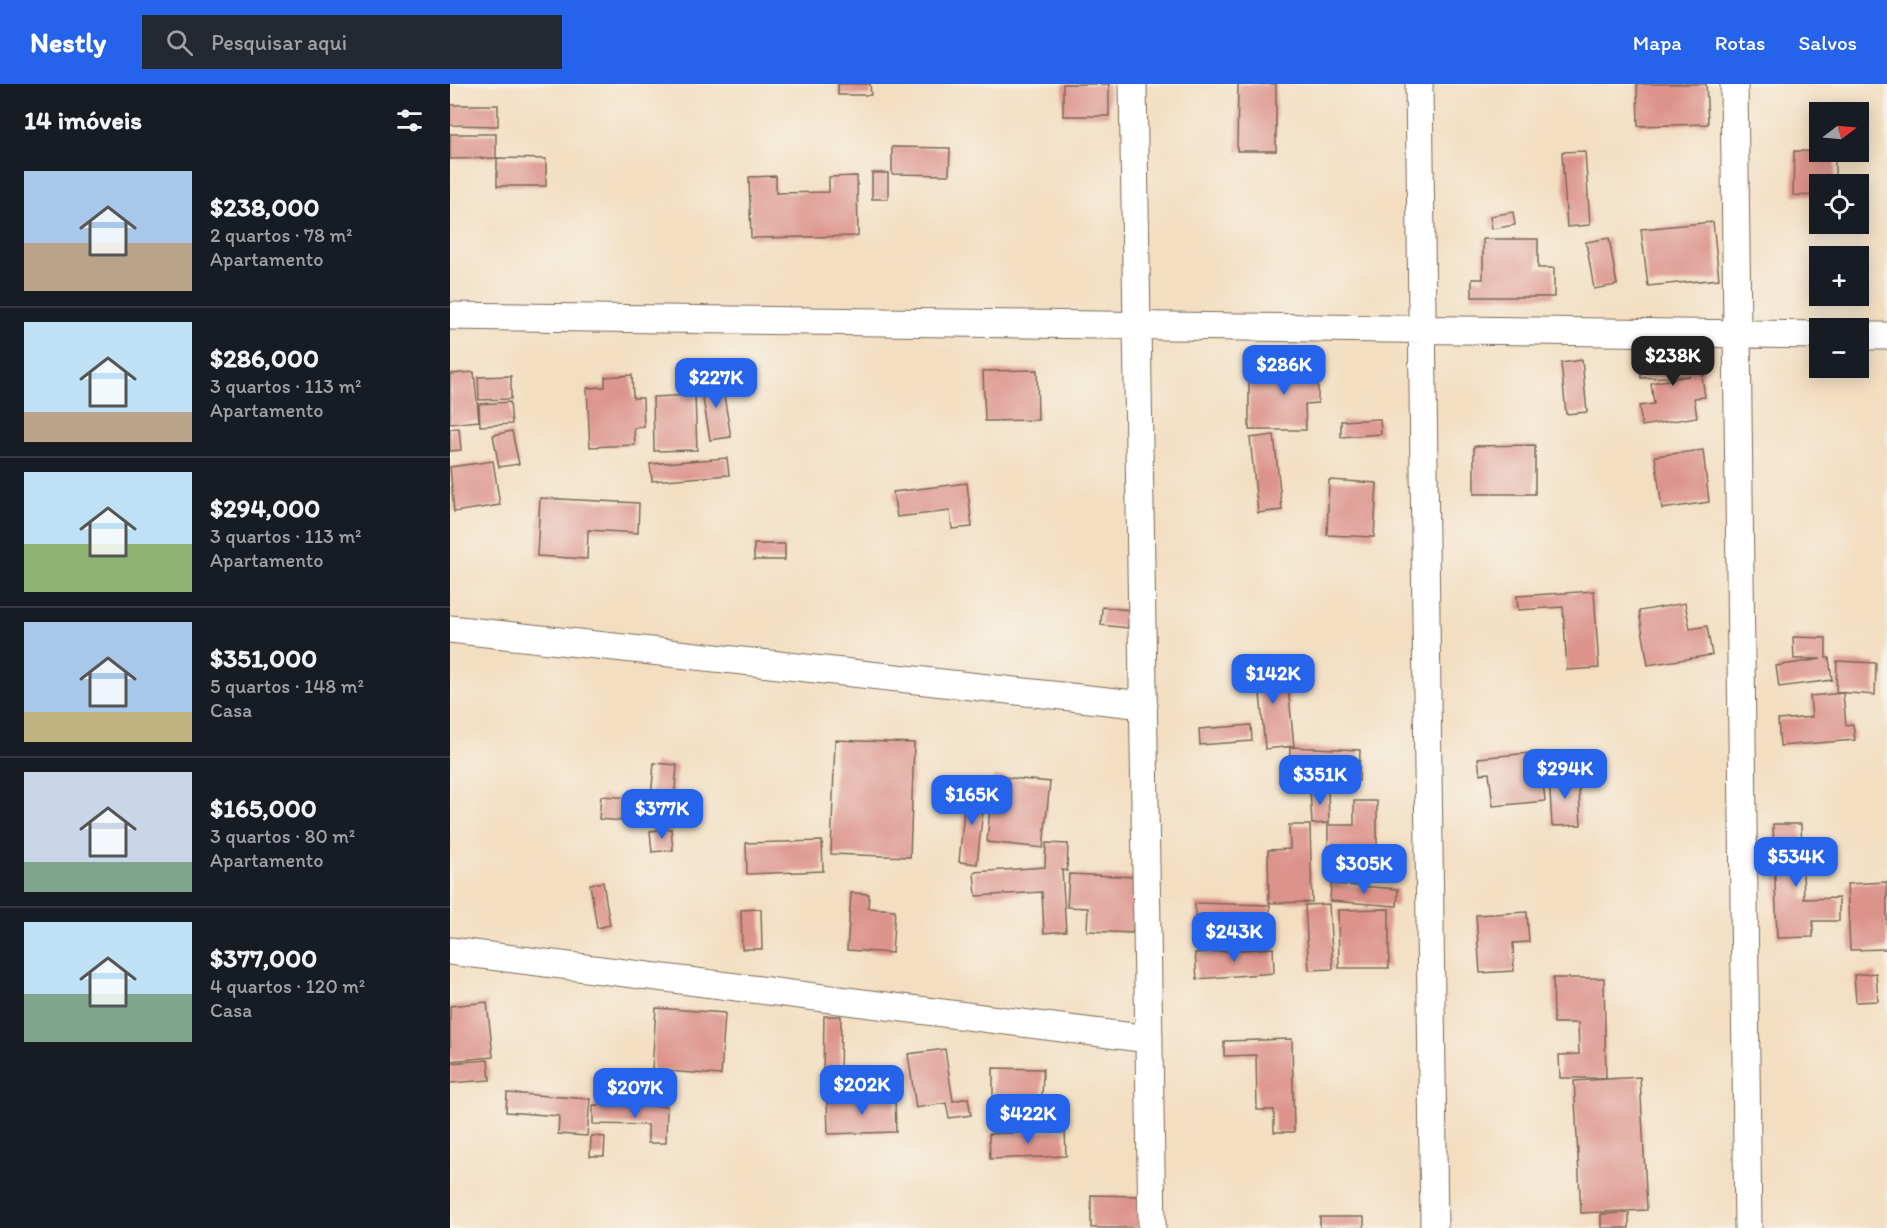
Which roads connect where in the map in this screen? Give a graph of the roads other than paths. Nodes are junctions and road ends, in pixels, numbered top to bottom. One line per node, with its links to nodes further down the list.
1 (1133, 84): 5 (street)
2 (1419, 84): 6 (street)
3 (1734, 84): 7 (street)
4 (450, 316): 5 (street)
5 (1137, 325): 6 (street); 12 (street)
6 (1422, 329): 7 (street); 16 (street)
7 (1737, 334): 8 (street); 17 (street)
8 (1809, 335)
9 (1869, 336): 10 (street)
10 (1887, 336)
11 (450, 629): 12 (street)
12 (1144, 705): 14 (street)
13 (450, 951): 14 (street)
14 (1149, 1039): 15 (street)
15 (1152, 1228)
16 (1434, 1228)
17 (1748, 1228)

